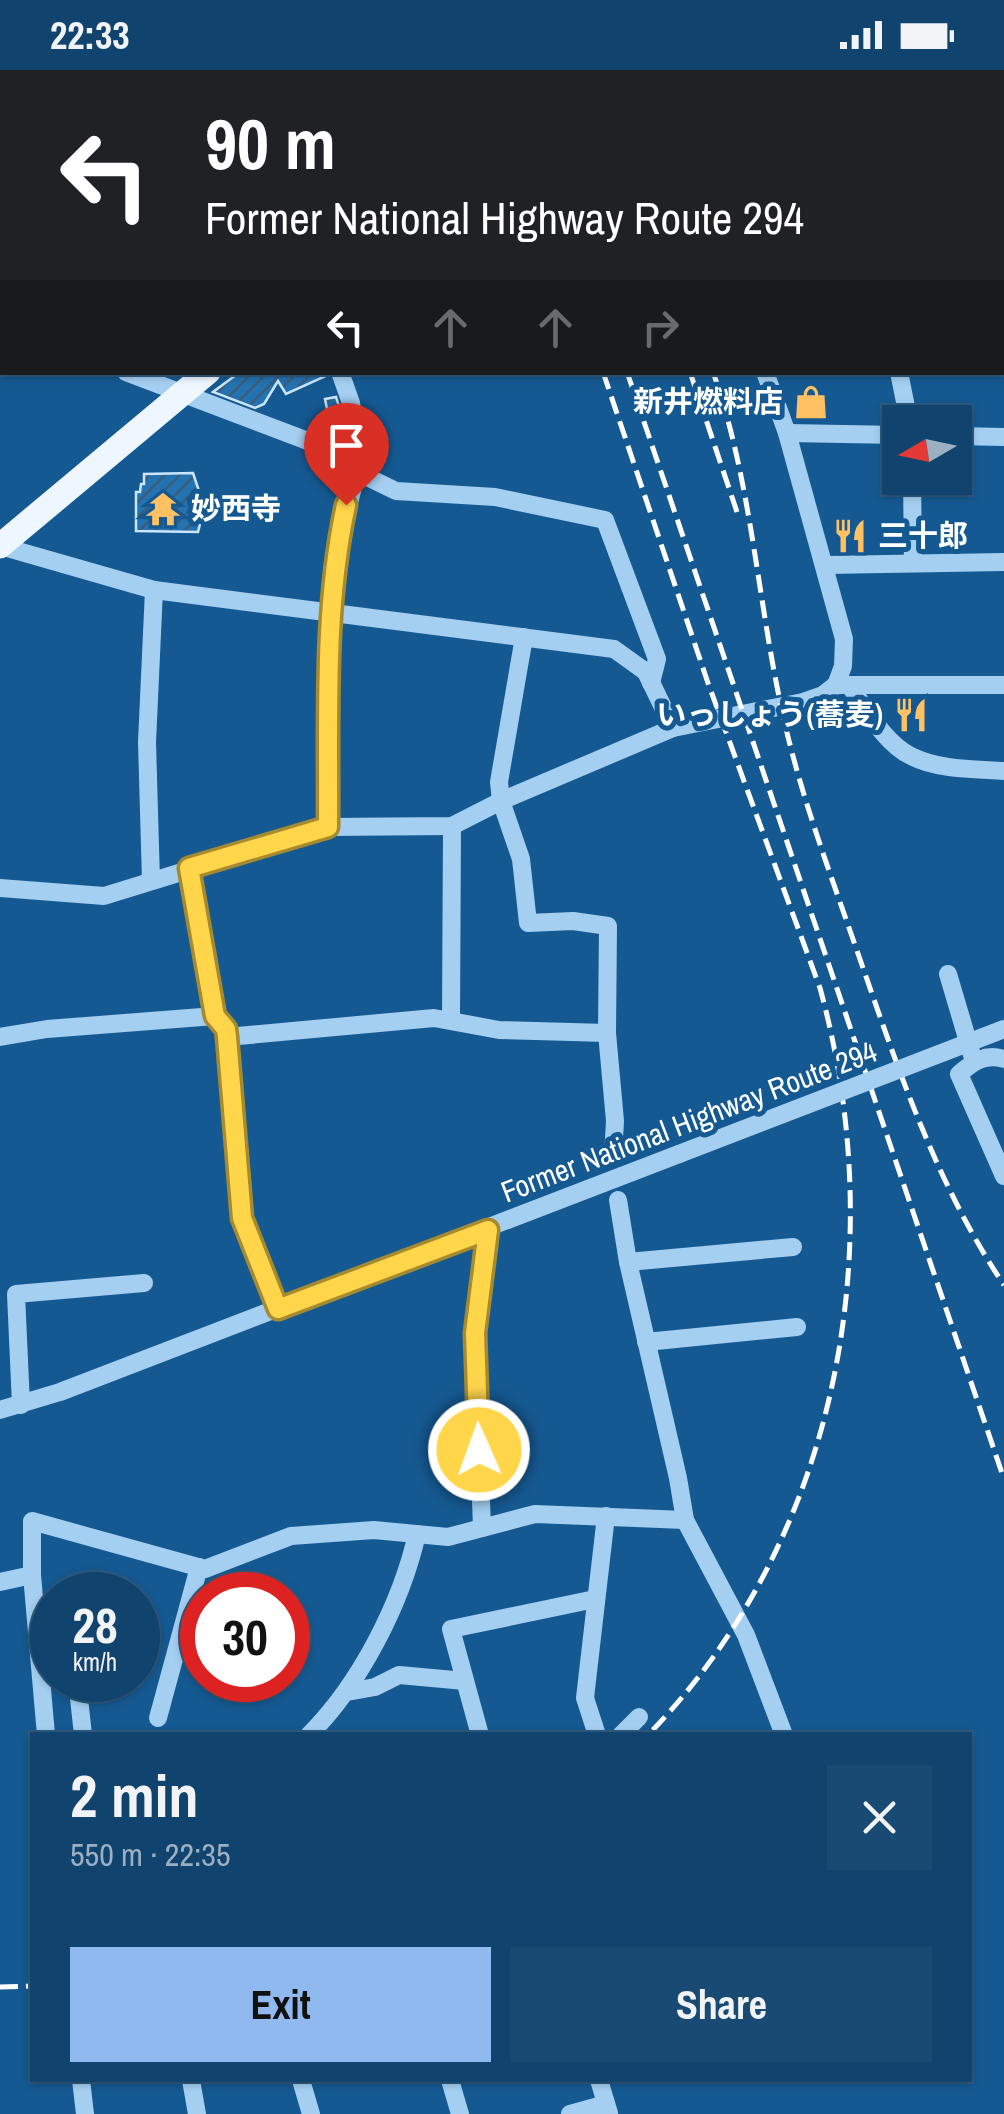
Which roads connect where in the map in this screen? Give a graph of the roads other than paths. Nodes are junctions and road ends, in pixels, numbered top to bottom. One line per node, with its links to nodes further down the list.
1 (134, 375): 6 (street)
2 (205, 375): 6 (main road)
3 (341, 375): 12 (street)
4 (766, 375): 8 (street)
5 (901, 375): 7 (street)
6 (183, 394): 12 (street); 14 (main road)
7 (906, 405)
8 (787, 433): 9 (street); 17 (street)
9 (882, 435)
10 (972, 436): 11 (street)
11 (1004, 436)
12 (357, 466): 19 (street); 21 (street)
13 (912, 495): 16 (street)
14 (0, 546): 18 (street)
15 (1004, 562): 16 (street)
16 (913, 563): 17 (street)
17 (826, 565): 22 (street)
18 (154, 590): 19 (street); 30 (street)
19 (329, 613): 20 (street); 28 (street)
20 (524, 637): 21 (street); 26 (street)
21 (651, 683): 24 (street)
22 (842, 685): 23 (street); 24 (street); 25 (street)
23 (1004, 685)
24 (674, 728): 26 (street)
25 (1004, 771)
26 (501, 801): 27 (street); 36 (street)
27 (452, 826): 28 (street); 34 (street)
28 (328, 827): 29 (street)
29 (189, 868): 30 (street); 33 (street)
30 (151, 881): 31 (street)
31 (0, 888)
32 (948, 974): 40 (street)
33 (215, 1016): 37 (street); 38 (street)
34 (451, 1019): 36 (street); 38 (street)
35 (1004, 1029): 44 (street, Former National Highway Route 294, bridge)
36 (607, 1033): 41 (street)
37 (0, 1037)
38 (227, 1037): 48 (street)
39 (999, 1057): 40 (street)
40 (974, 1060): 42 (street)
41 (613, 1156)
42 (1004, 1176)
43 (618, 1200): 46 (street)
44 (488, 1230): 48 (street, Former National Highway Route 294); 55 (street)
45 (793, 1246): 46 (street)
46 (628, 1262): 50 (street)
47 (144, 1282): 51 (street)
48 (278, 1309): 51 (street, Former National Highway Route 294)
49 (797, 1327): 50 (street)
50 (646, 1342): 54 (street)
51 (21, 1405): 52 (street, Former National Highway Route 294)
52 (0, 1410)
53 (606, 1516): 54 (street); 55 (street); 61 (street)
54 (685, 1520): 74 (street)
55 (482, 1528): 56 (street)
56 (417, 1534): 57 (street); 63 (street)
57 (199, 1567): 58 (street); 67 (street)
58 (32, 1572)
59 (30, 1575): 60 (street)
60 (0, 1582)
61 (595, 1599): 62 (street); 72 (street)
62 (465, 1681): 63 (street); 71 (street)
63 (347, 1692): 70 (street)
64 (47, 1702): 68 (street)
65 (79, 1702): 69 (street)
66 (639, 1717): 73 (street)
67 (158, 1718)
68 (46, 1732)
69 (83, 1732)
70 (312, 1732)
71 (479, 1732)
72 (597, 1732)
73 (624, 1732)
74 (783, 1732)
75 (82, 2082): 81 (street)
76 (191, 2082): 82 (street)
77 (302, 2082): 83 (street)
78 (451, 2082): 84 (street)
79 (600, 2082): 80 (street)
80 (607, 2109): 85 (street)
81 (85, 2114)
82 (197, 2114)
83 (311, 2114)
84 (460, 2114)
85 (570, 2114)

